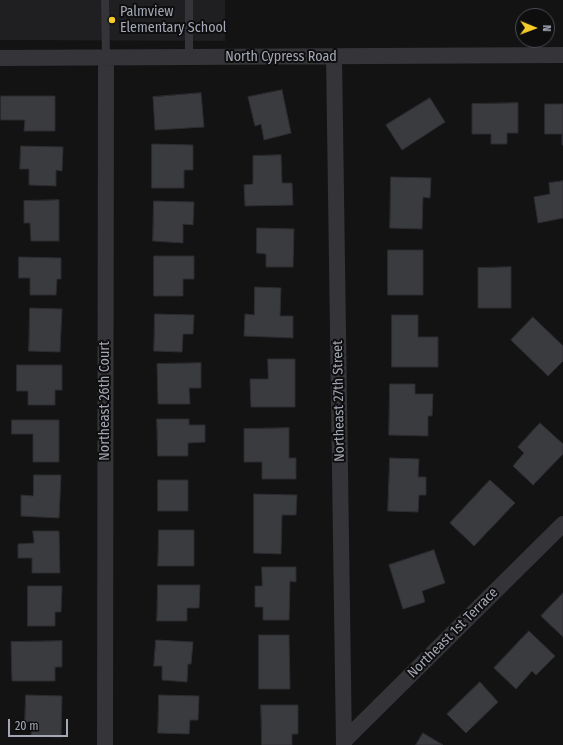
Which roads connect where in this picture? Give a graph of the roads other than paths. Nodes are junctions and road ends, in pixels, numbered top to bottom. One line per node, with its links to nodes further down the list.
1 (105, 0): 5 (lane)
2 (189, 0): 6 (lane)
3 (563, 55): 4 (street, North Cypress Road)
4 (334, 56): 6 (street, North Cypress Road); 9 (street, Northeast 27th Street)
5 (106, 57): 6 (street, North Cypress Road); 7 (street, North Cypress Road); 10 (street, Northeast 26th Court)
6 (189, 57)
7 (0, 58)
8 (563, 524): 9 (street, Northeast 1st Terrace)
9 (344, 743)
10 (105, 745)

